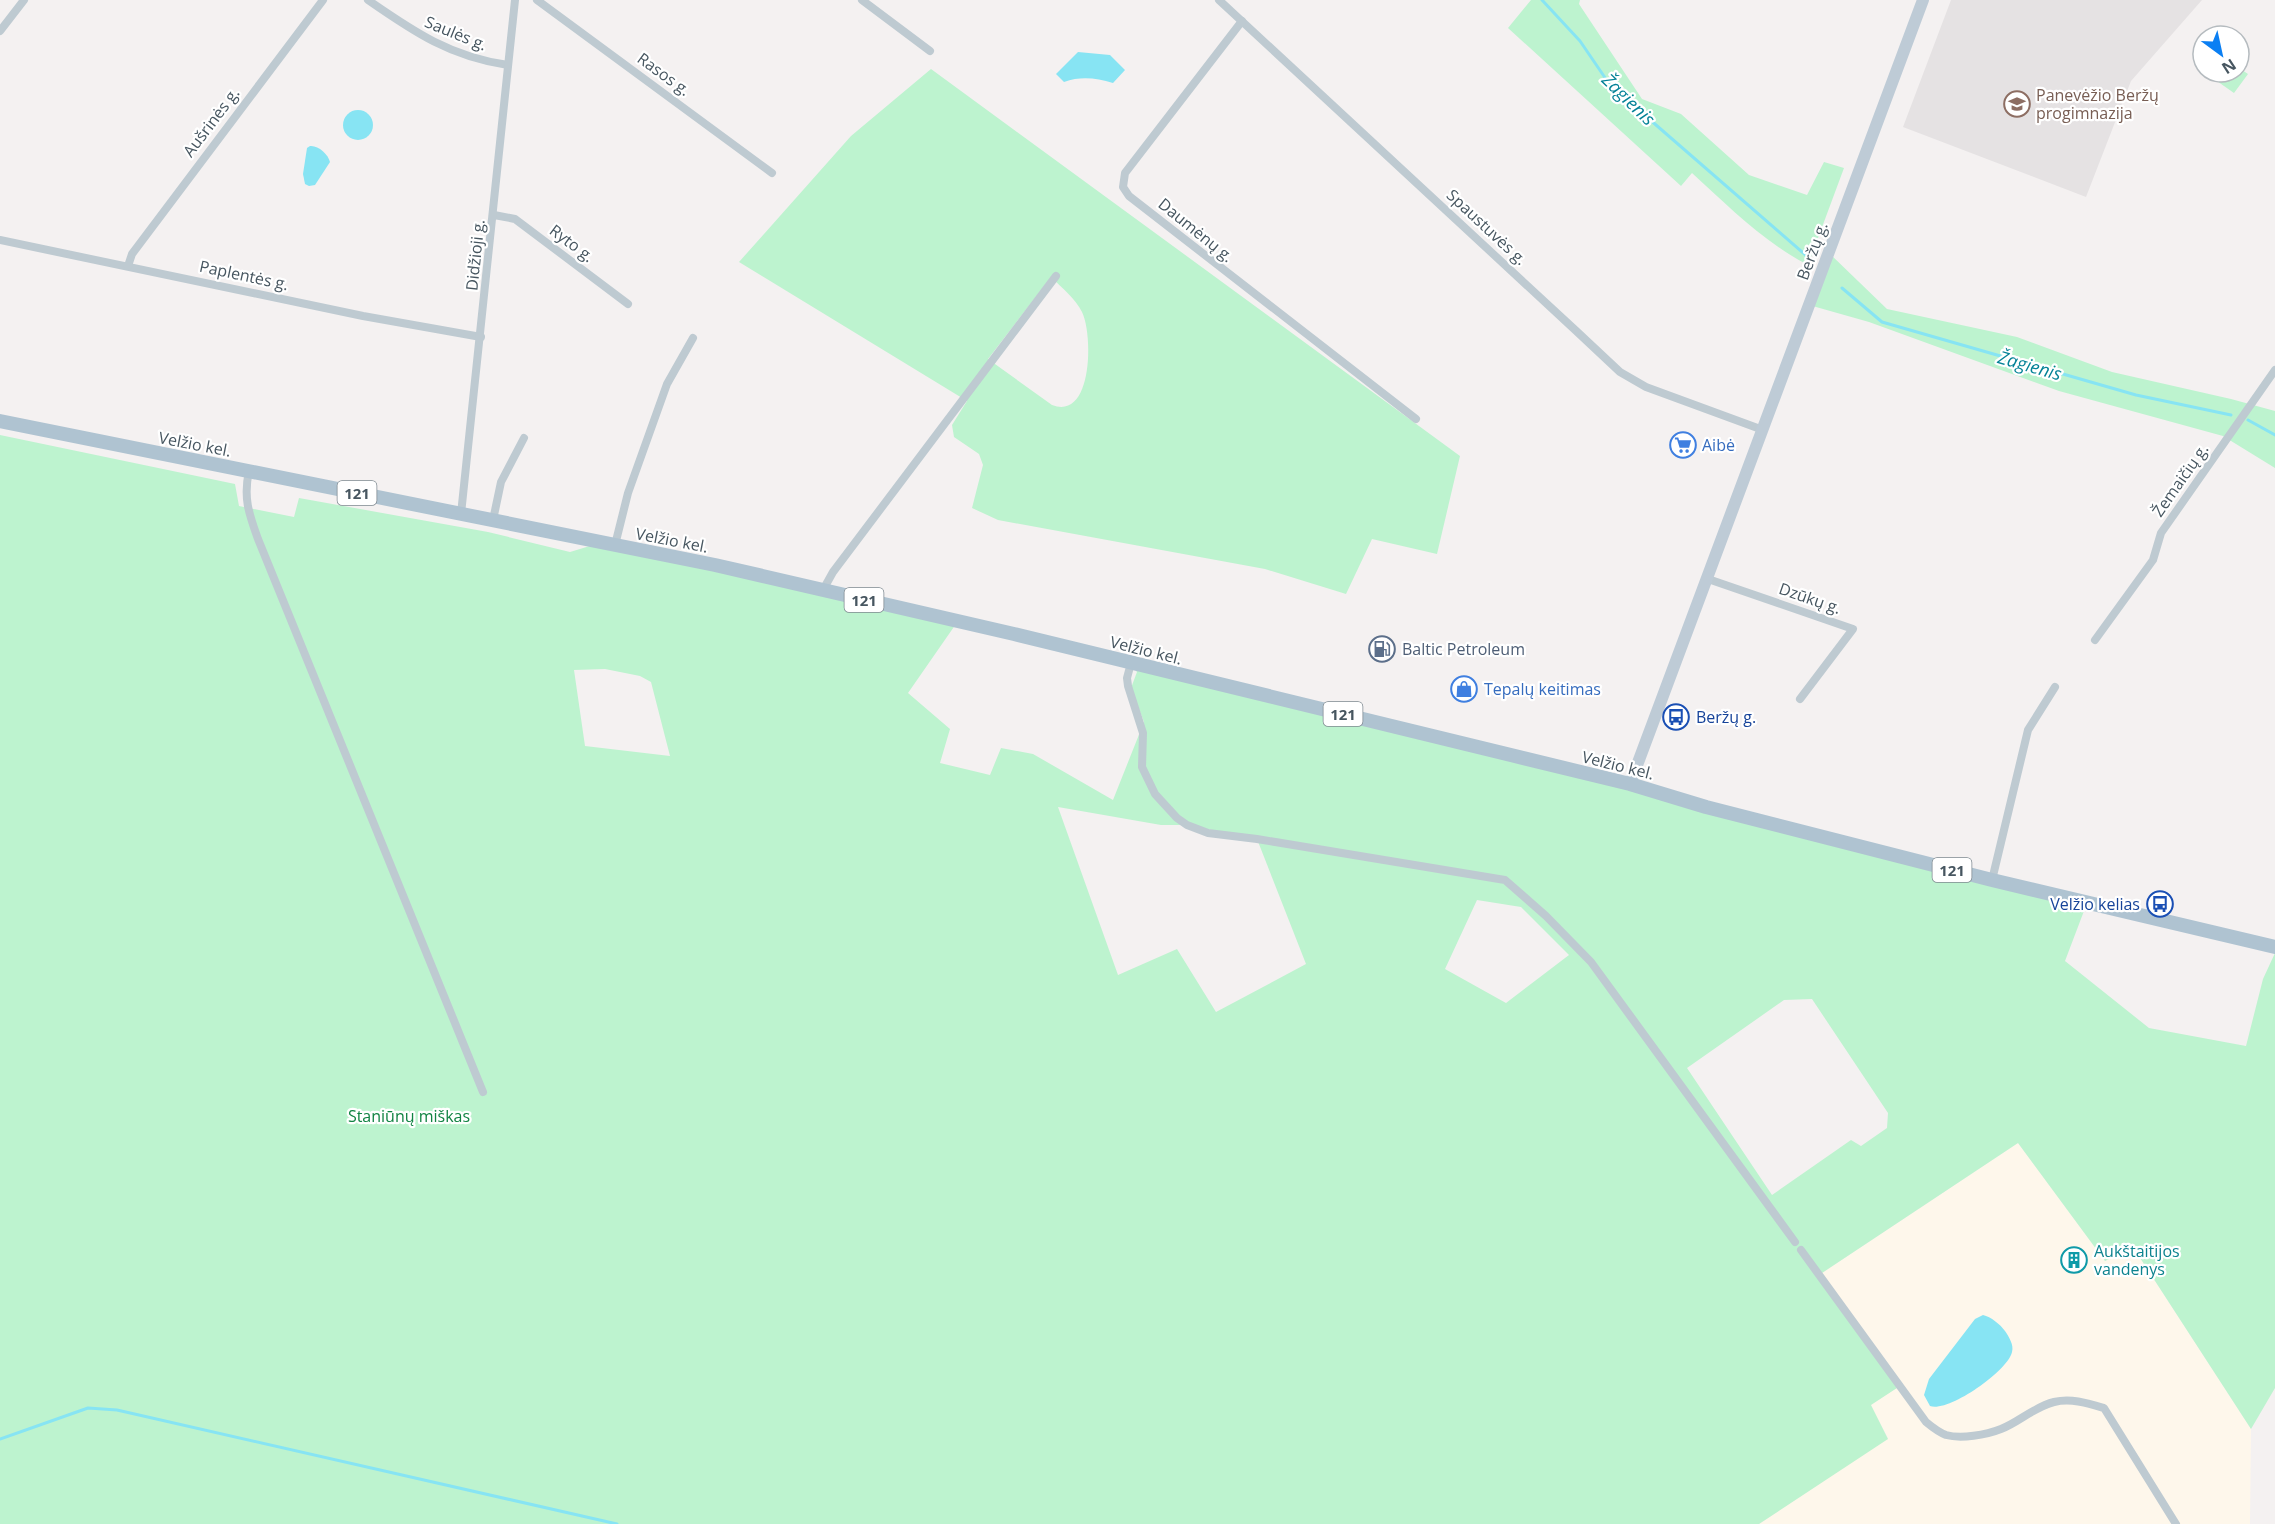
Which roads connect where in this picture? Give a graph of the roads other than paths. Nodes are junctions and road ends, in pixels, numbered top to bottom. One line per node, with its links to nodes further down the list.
1 (24, 0): 10 (street)
2 (323, 0): 16 (street, Aušrinės g.)
3 (368, 0): 12 (street, Saulės g.)
4 (515, 0): 12 (street, Didžioji g.)
5 (537, 0): 13 (street, Rasos g.)
6 (862, 0): 11 (street)
7 (1219, 0): 9 (street, Spaustuvės g.)
8 (1923, 0): 24 (main road, Beržų g.)
9 (1242, 21): 22 (street, Daumėnų g.); 24 (street, Spaustuvės g.)
10 (0, 31)
11 (930, 51)
12 (508, 65): 14 (street, Didžioji g.)
13 (772, 173)
14 (494, 215): 18 (street, Ryto g.); 19 (street, Didžioji g.)
15 (0, 240): 16 (street, Paplentės g.)
16 (128, 266): 19 (street, Paplentės g.)
17 (1056, 276): 31 (street)
18 (628, 304)
19 (482, 337): 27 (street, Didžioji g.)
20 (693, 338): 29 (street)
21 (2275, 370): 32 (street, Žemaičių g.)
22 (1416, 419)
23 (0, 421): 26 (main road, Velžio kel. / 121)
24 (1763, 429): 30 (main road, Beržų g.)
25 (524, 438): 28 (street)
26 (249, 471): 27 (main road, Velžio kel. / 121); 39 (street)
27 (461, 514): 28 (main road, Velžio kel. / 121)
28 (493, 520): 29 (main road, Velžio kel. / 121)
29 (615, 545): 31 (main road, Velžio kel. / 121)
30 (1708, 579): 35 (street, Dzūkų g.); 36 (main road, Beržų g.)
31 (823, 590): 33 (main road, Velžio kel. / 121)
32 (2095, 640)
33 (1131, 663): 36 (main road, Velžio kel. / 121); 40 (street)
34 (2055, 687): 37 (street)
35 (1800, 699)
36 (1630, 784): 37 (main road, Velžio kel. / 121)
37 (1992, 880): 38 (main road, Velžio kel. / 121)
38 (2275, 947)
39 (483, 1092)
40 (1795, 1242)
41 (1801, 1250): 42 (street)
42 (2176, 1524)

